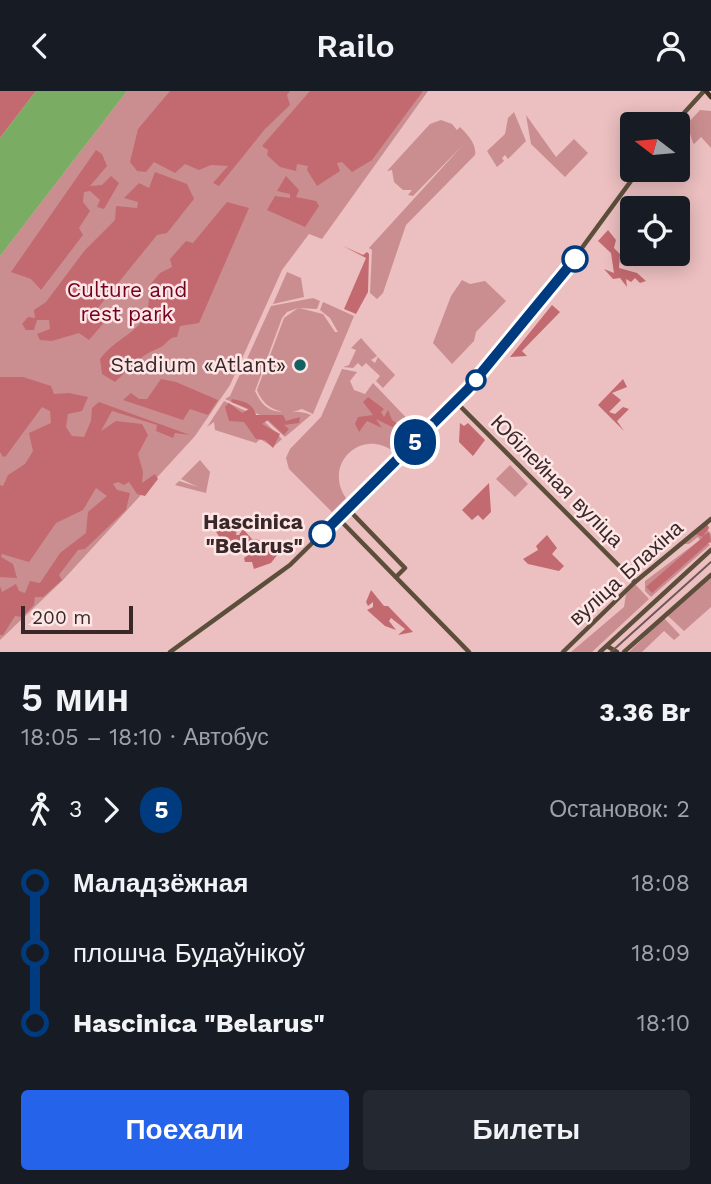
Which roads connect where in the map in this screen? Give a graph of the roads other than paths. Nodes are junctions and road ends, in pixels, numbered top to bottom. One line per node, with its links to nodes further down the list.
1 (705, 91): 2 (main road); 3 (main road)
2 (711, 97)
3 (685, 112)
4 (630, 182): 5 (main road)
5 (456, 402): 6 (main road); 12 (main road, Юбілейная вуліца)
6 (348, 509): 7 (main road); 11 (main road)
7 (339, 519): 11 (main road); 14 (main road)
8 (711, 519): 12 (main road, вуліца Блахіна)
9 (711, 550): 13 (main road, вуліца Блахіна)
10 (711, 575): 19 (main road)
11 (396, 577): 15 (main road)
12 (635, 582): 16 (main road, вуліца Блахіна)
13 (607, 645): 17 (main road, вуліца Блахіна); 18 (main road)
14 (170, 652)
15 (469, 652)
16 (563, 652)
17 (600, 652)
18 (617, 652)
19 (624, 652)

